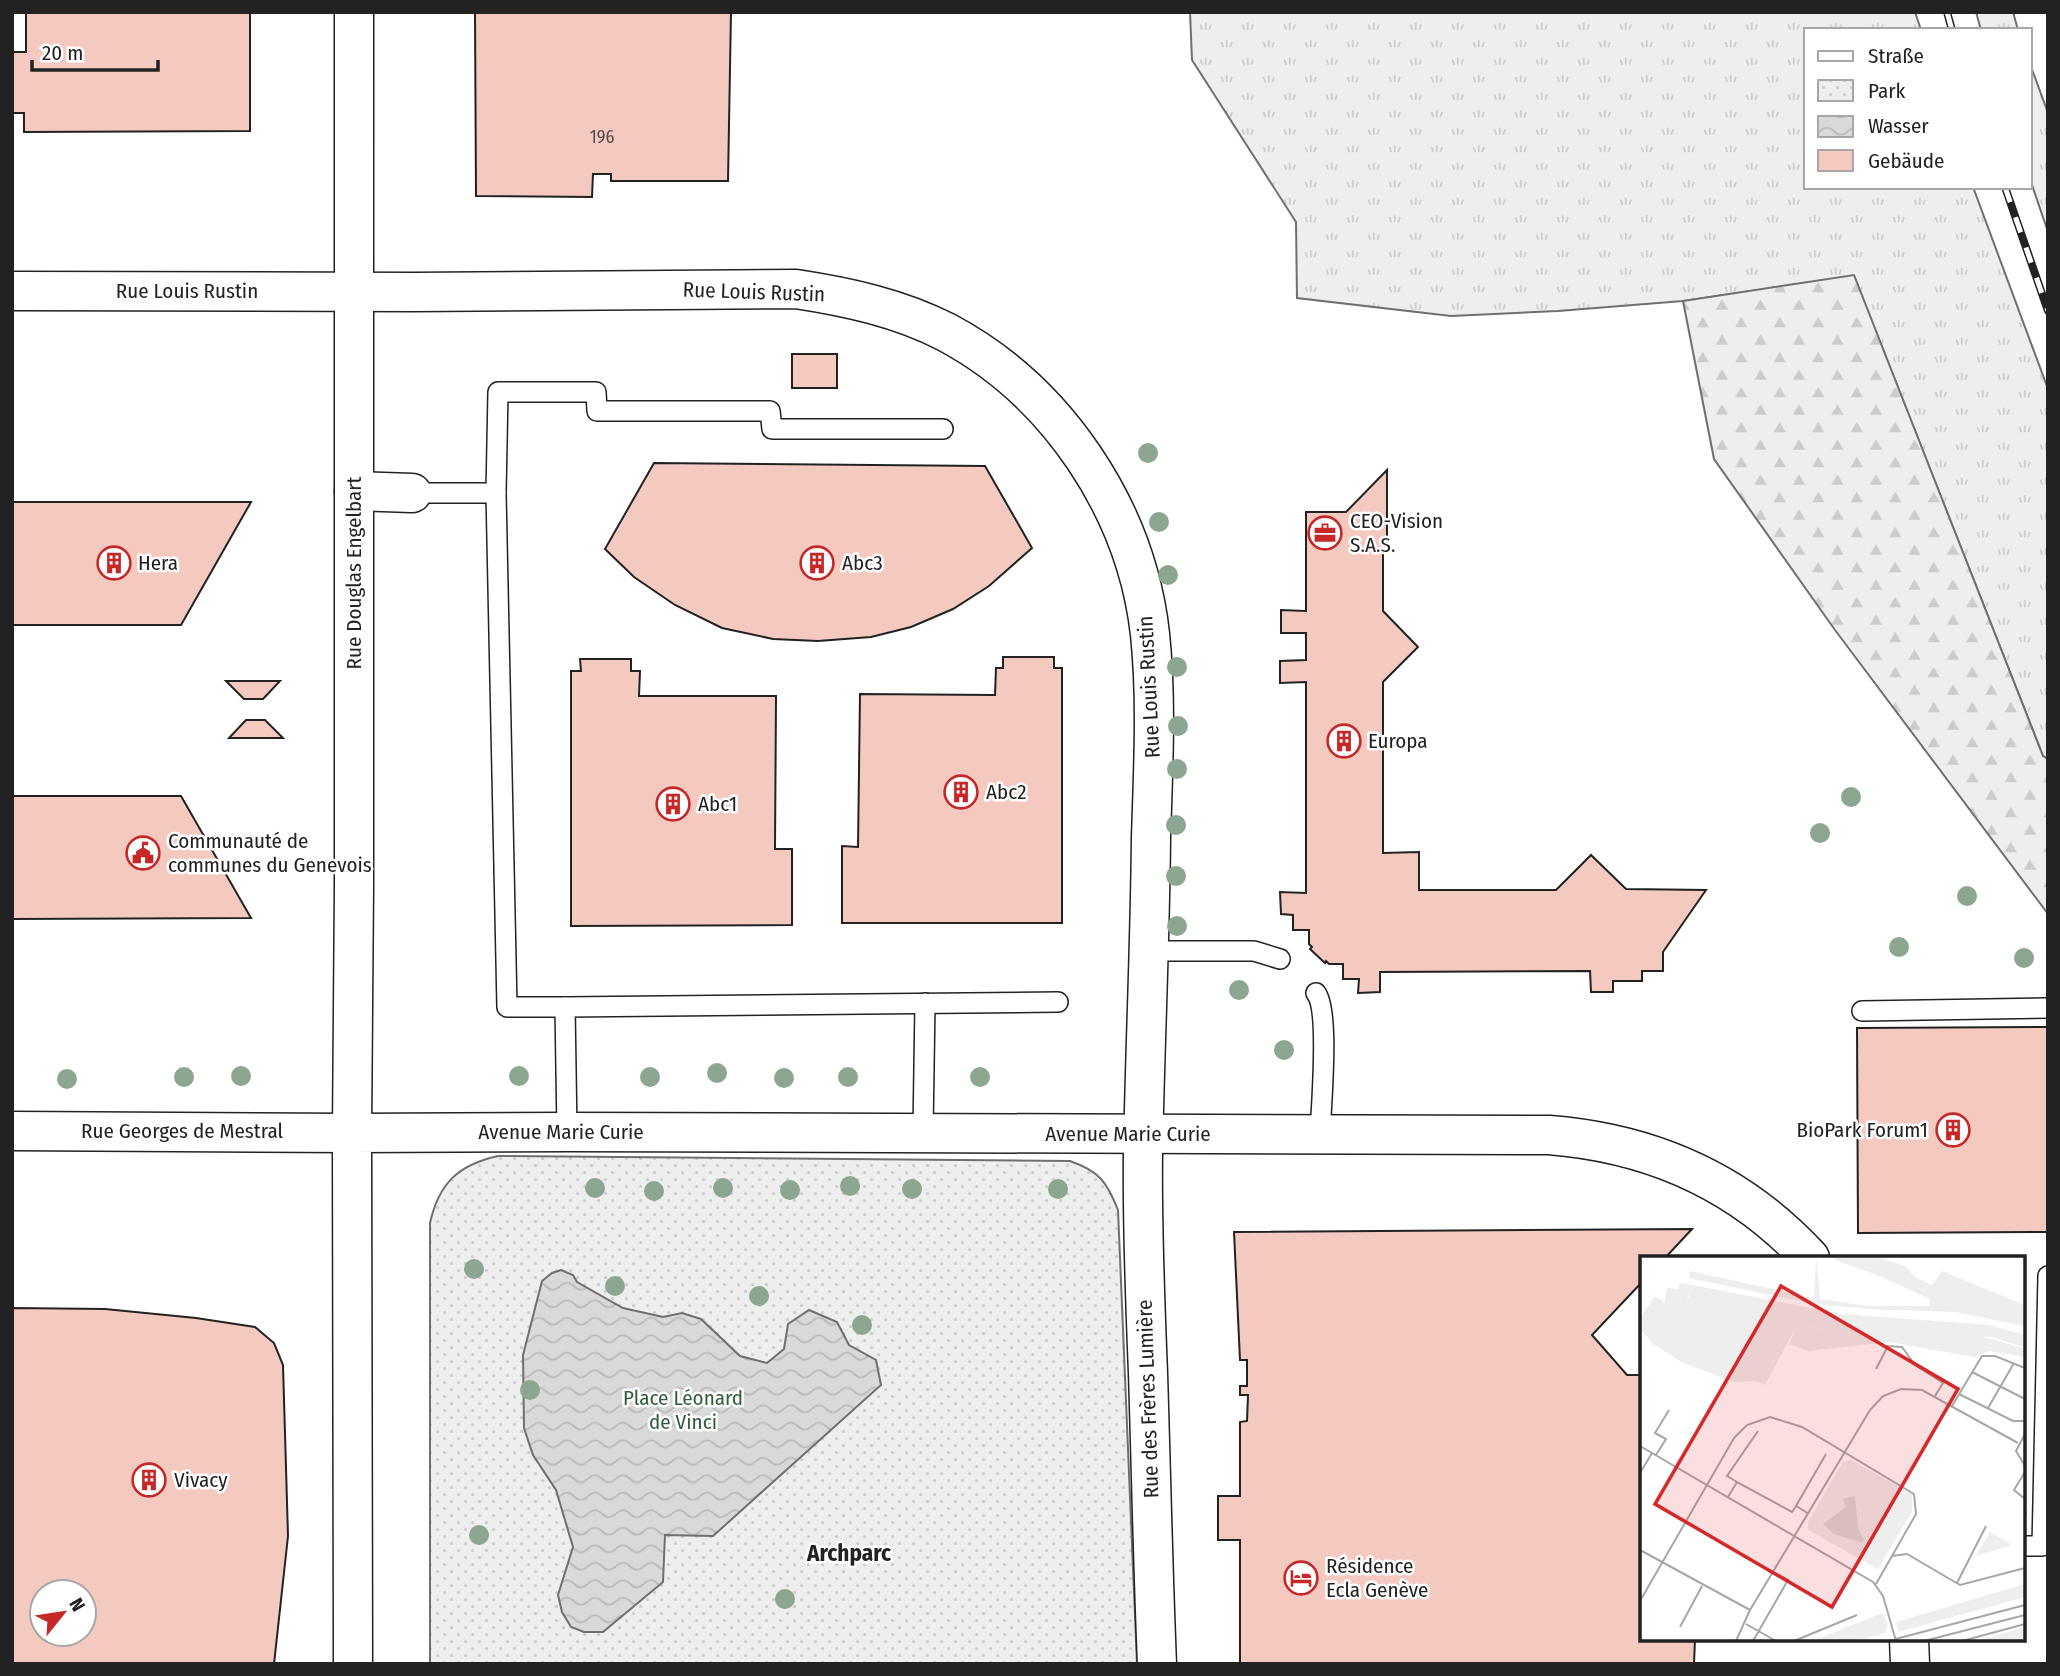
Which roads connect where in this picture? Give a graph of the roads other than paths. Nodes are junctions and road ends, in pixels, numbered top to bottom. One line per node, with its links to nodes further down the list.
1 (354, 12): 3 (street, Rue Douglas Engelbart)
2 (12, 291): 3 (street, Rue Louis Rustin)
3 (354, 291): 5 (street, Rue Douglas Engelbart); 8 (street, Rue Louis Rustin)
4 (943, 429): 7 (lane)
5 (354, 491): 6 (street); 19 (street, Rue Douglas Engelbart)
6 (412, 493): 7 (lane)
7 (496, 493): 13 (lane)
8 (1150, 951): 9 (lane); 21 (street, Rue Louis Rustin)
9 (1280, 959)
10 (1317, 993): 22 (lane)
11 (1058, 1002): 12 (lane)
12 (925, 1003): 13 (lane); 18 (lane)
13 (565, 1007): 17 (lane)
14 (2048, 1008): 15 (lane)
15 (1862, 1011)
16 (12, 1131): 19 (street, Rue Georges de Mestral)
17 (567, 1132): 18 (street, Avenue Marie Curie); 20 (street, Avenue Marie Curie)
18 (923, 1132): 21 (street, Avenue Marie Curie)
19 (352, 1133): 20 (street, Rue Georges de Mestral); 27 (street)
20 (411, 1133)
21 (1144, 1135): 22 (street, Avenue Marie Curie); 28 (street, Rue des Frères Lumière)
22 (1320, 1135): 23 (street, Avenue Marie Curie)
23 (1808, 1256)
24 (2048, 1276): 25 (lane)
25 (2025, 1546)
26 (1909, 1641): 29 (street)
27 (353, 1664)
28 (1157, 1664)
29 (1910, 1664)

